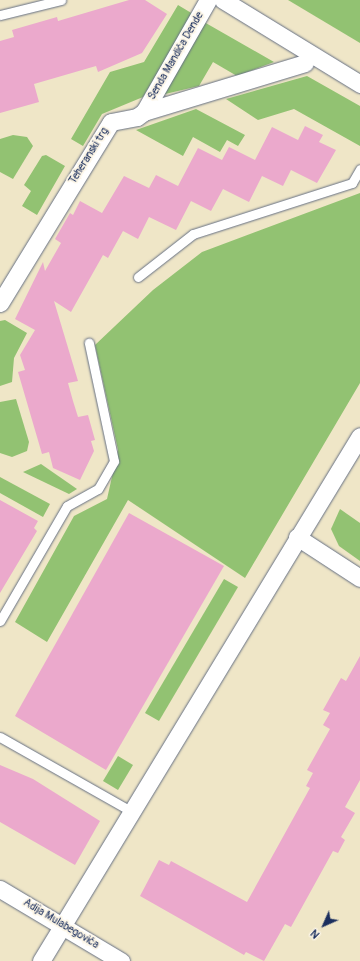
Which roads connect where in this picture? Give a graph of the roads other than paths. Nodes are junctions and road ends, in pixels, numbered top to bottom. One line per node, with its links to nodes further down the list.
1 (61, 0): 4 (lane)
2 (208, 0): 7 (street, Senda Mandića Dende)
3 (223, 0): 6 (street)
4 (0, 16)
5 (305, 63): 7 (street, Teheranski trg)
6 (360, 84)
7 (144, 112): 10 (street, Teheranski trg)
8 (360, 169): 9 (lane)
9 (138, 277)
10 (0, 303)
11 (89, 343): 15 (lane)
12 (360, 436): 13 (street)
13 (297, 537): 14 (street); 17 (street)
14 (360, 578)
15 (0, 621)
16 (0, 737): 17 (lane)
17 (131, 812): 19 (street)
18 (0, 889): 19 (street, Adija Mulabegovića)
19 (62, 925): 20 (street); 21 (street, Adija Mulabegovića)
20 (41, 961)
21 (121, 961)

